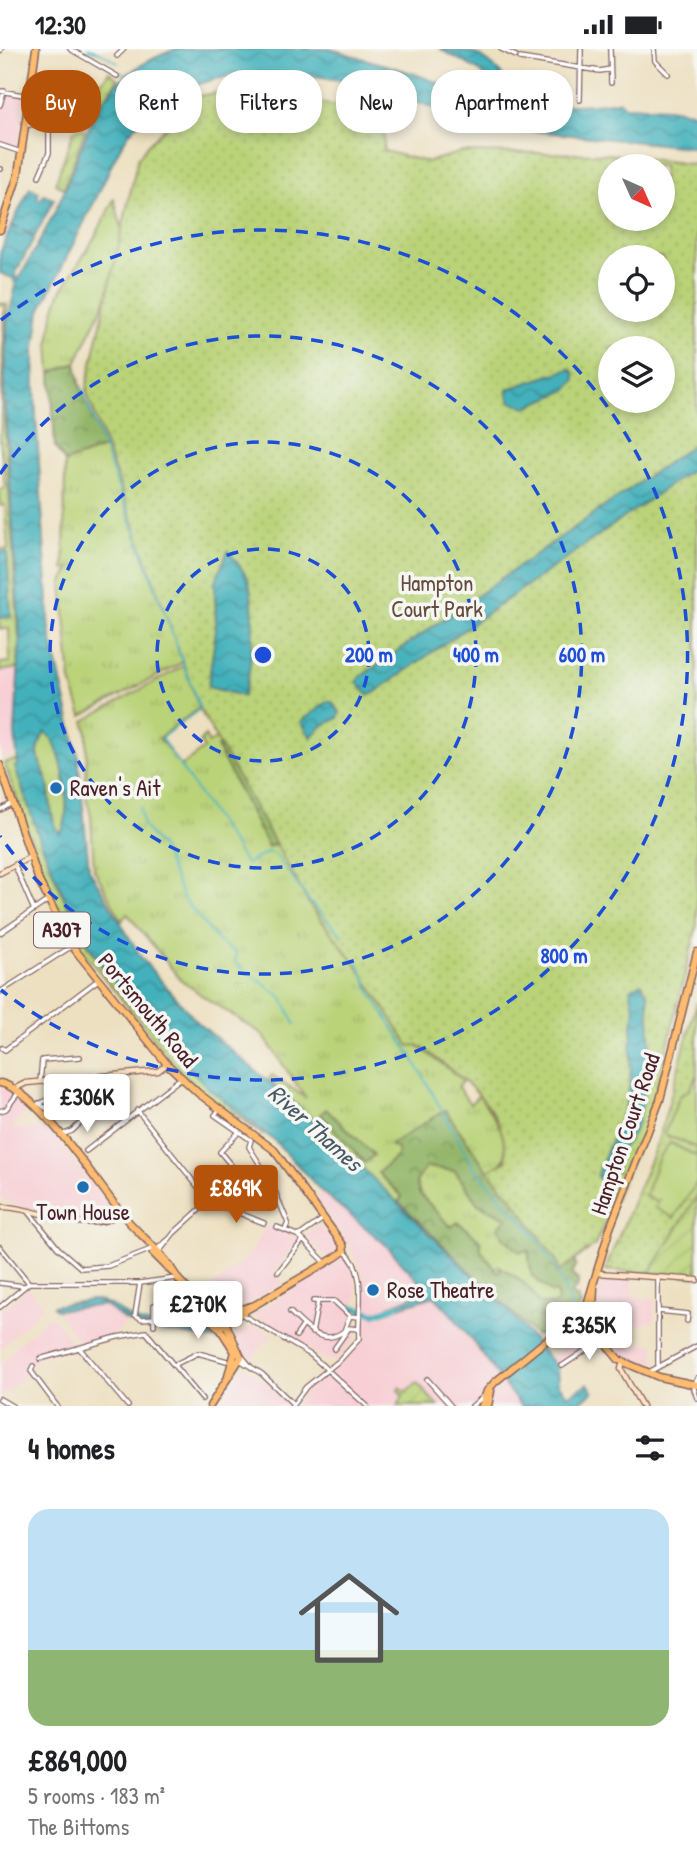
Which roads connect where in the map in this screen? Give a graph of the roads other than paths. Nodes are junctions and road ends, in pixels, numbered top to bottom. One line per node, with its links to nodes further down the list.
1 (36, 49): 11 (main road)
2 (70, 49): 12 (street)
3 (124, 49): 8 (street)
4 (501, 49): 9 (street)
5 (581, 49): 9 (street)
6 (610, 49): 10 (street)
7 (654, 49): 13 (street)
8 (117, 56)
9 (580, 69): 10 (street); 17 (street)
10 (610, 69): 14 (street)
11 (33, 70)
12 (115, 75)
13 (668, 75)
14 (611, 83)
15 (2, 91): 16 (street); 18 (street)
16 (21, 94)
17 (580, 100)
18 (0, 105)
19 (25, 133): 22 (main road)
20 (50, 133): 23 (street)
21 (0, 145): 22 (street)
22 (22, 152): 24 (main road)
23 (38, 176)
24 (0, 230)
25 (0, 765): 26 (main road, Portsmouth Road / A307)
26 (13, 803): 27 (street); 28 (main road, Portsmouth Road / A307)
27 (0, 810)
28 (30, 857): 29 (main road); 31 (main road, Portsmouth Road / A307)
29 (15, 866): 30 (main road); 32 (street)
30 (0, 873)
31 (47, 901): 32 (street); 34 (main road, Portsmouth Road / A307)
32 (34, 910): 33 (street)
33 (0, 933)
34 (72, 946): 36 (main road, Portsmouth Road / A307); 37 (street)
35 (697, 952): 70 (main road, Hampton Court Road)
36 (98, 980): 38 (street); 40 (main road, Portsmouth Road / A307)
37 (0, 992)
38 (2, 1048)
39 (79, 1057): 43 (street)
40 (167, 1064): 41 (main road, Portsmouth Road / A307); 42 (main road)
41 (181, 1078): 47 (street); 50 (main road, Portsmouth Road / A307)
42 (66, 1081): 43 (main road); 46 (street)
43 (40, 1082): 45 (main road)
44 (0, 1083): 45 (main road)
45 (18, 1090): 48 (street); 52 (main road)
46 (68, 1109)
47 (138, 1110): 54 (street); 56 (street)
48 (0, 1111)
49 (93, 1111): 52 (street)
50 (218, 1112): 51 (street); 53 (main road, Portsmouth Road / A307)
51 (238, 1133): 53 (street); 55 (street)
52 (61, 1135): 59 (main road)
53 (253, 1138): 60 (main road, A307); 63 (street)
54 (86, 1151)
55 (244, 1182)
56 (209, 1201): 61 (street); 66 (street)
57 (1, 1206): 58 (main road)
58 (29, 1212): 59 (main road); 66 (street)
59 (121, 1213): 66 (main road)
60 (323, 1219): 64 (street); 67 (main road, A307)
61 (264, 1223)
62 (277, 1227): 63 (street)
63 (285, 1230): 64 (street)
64 (301, 1238): 68 (street); 69 (street)
65 (0, 1247): 75 (street)
66 (154, 1251): 71 (main road)
67 (344, 1251): 68 (main road); 90 (street)
68 (326, 1263): 81 (main road)
69 (278, 1272)
70 (598, 1273): 72 (main road); 78 (main road, Hampton Court Road)
71 (176, 1277): 76 (street); 94 (main road)
72 (658, 1277): 73 (main road); 86 (street)
73 (697, 1280)
74 (0, 1283): 77 (street)
75 (29, 1283): 76 (street); 77 (street)
76 (140, 1283): 92 (street)
77 (21, 1285): 83 (street)
78 (594, 1286): 85 (main road, Hampton Court Road); 89 (main road, Hampton Court Road)
79 (318, 1300): 80 (street); 91 (street); 101 (street)
80 (313, 1301)
81 (258, 1304): 84 (main road); 94 (main road)
82 (154, 1305): 92 (street)
83 (0, 1307)
84 (248, 1311): 88 (main road); 93 (street)
85 (583, 1311): 89 (main road); 96 (main road); 100 (main road)
86 (658, 1311): 95 (street); 112 (street)
87 (289, 1312): 98 (street)
88 (241, 1314): 93 (street); 94 (main road)
89 (594, 1314): 96 (main road); 103 (main road)
90 (359, 1315): 91 (street); 99 (street)
91 (350, 1316): 101 (street)
92 (154, 1318): 97 (street)
93 (253, 1320): 115 (street)
94 (221, 1321): 107 (main road)
95 (687, 1321)
96 (586, 1322): 100 (main road); 103 (main road)
97 (154, 1325)
98 (303, 1326): 101 (street); 102 (street)
99 (358, 1329): 106 (street); 115 (street)
100 (561, 1332): 119 (main road)
101 (312, 1333)
102 (296, 1336)
103 (601, 1337): 110 (main road); 114 (street)
104 (697, 1346): 112 (street)
105 (80, 1349): 108 (street); 111 (street); 128 (street)
106 (334, 1349)
107 (239, 1357): 123 (main road); 124 (street)
108 (40, 1359)
109 (227, 1361): 111 (street)
110 (623, 1361): 116 (main road); 131 (main road)
111 (174, 1365): 122 (street)
112 (658, 1365): 116 (street)
113 (33, 1366): 127 (street)
114 (562, 1366)
115 (329, 1369): 124 (street); 129 (street)
116 (649, 1372): 118 (main road)
117 (429, 1381): 130 (street)
118 (696, 1382): 120 (street)
119 (487, 1397): 125 (street); 125 (street)
120 (697, 1398)
121 (0, 1399): 126 (street)
122 (202, 1399)
123 (212, 1404)
124 (292, 1404)
125 (473, 1405)
126 (12, 1406)
127 (57, 1406)
128 (128, 1406)
129 (367, 1406)
130 (451, 1406)
131 (642, 1406)

